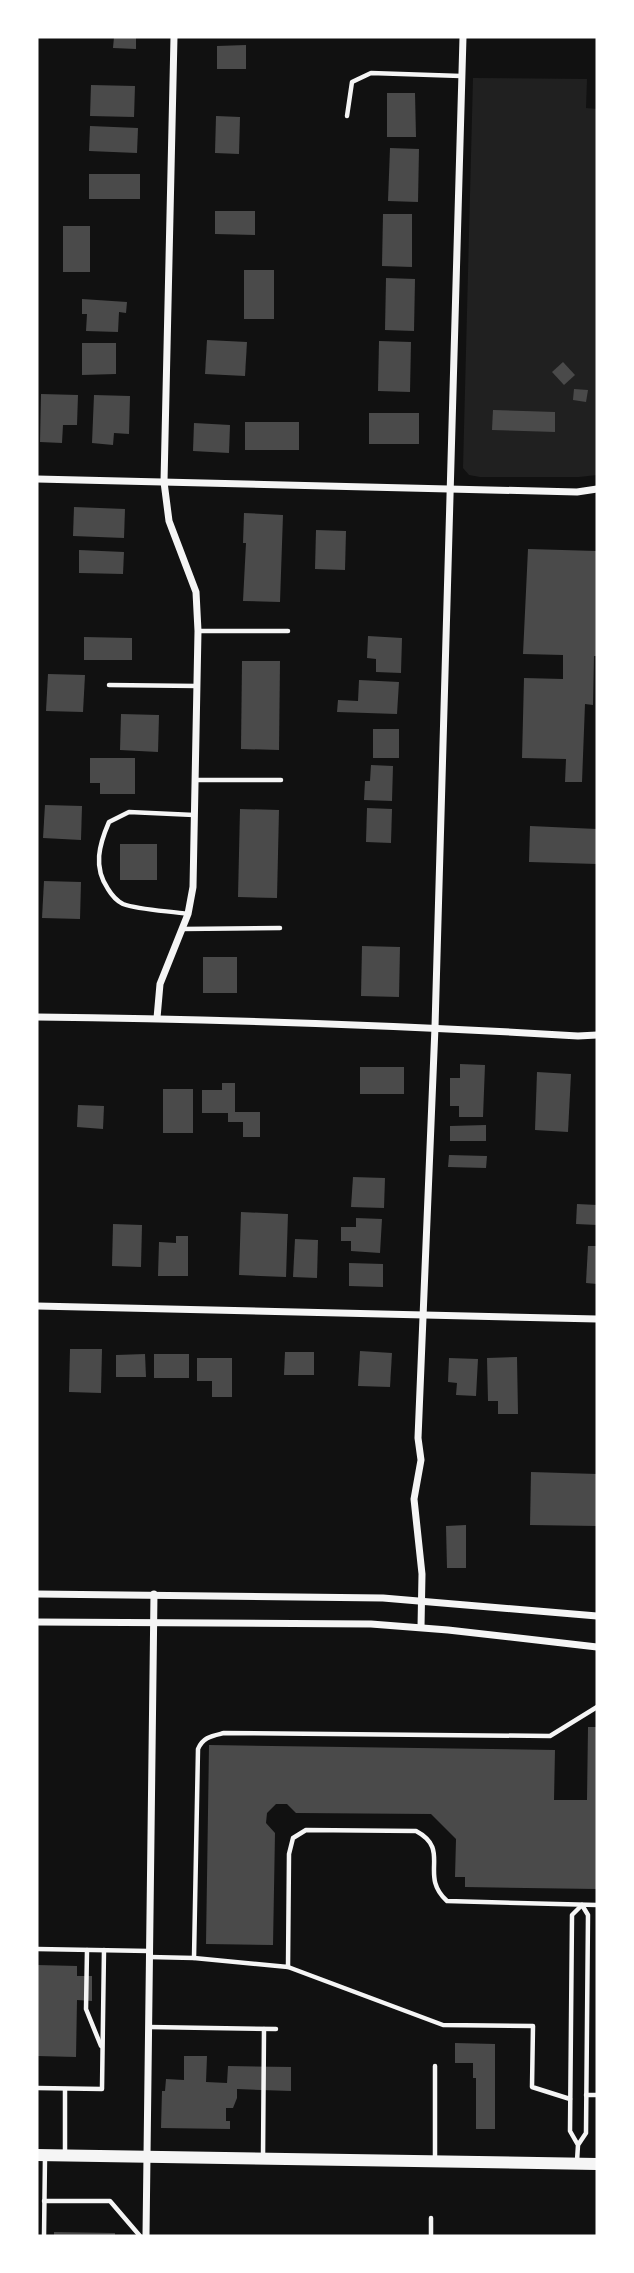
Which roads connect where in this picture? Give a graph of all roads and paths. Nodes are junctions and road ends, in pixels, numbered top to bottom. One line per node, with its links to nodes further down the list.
1 (174, 37): 6 (street)
2 (463, 37): 3 (street)
3 (461, 76): 4 (lane); 8 (street)
4 (347, 116)
5 (37, 479): 6 (street)
6 (164, 482): 8 (street); 9 (street)
7 (597, 489): 8 (street)
8 (450, 490): 21 (street)
9 (198, 631): 10 (lane); 12 (street)
10 (288, 631)
11 (109, 685): 12 (lane)
12 (197, 686): 13 (street)
13 (195, 780): 14 (lane); 15 (street)
14 (281, 780)
15 (194, 815): 16 (street); 16 (lane)
16 (188, 914): 18 (street)
17 (280, 928): 18 (lane)
18 (181, 929): 20 (street)
19 (37, 1017): 20 (street)
20 (157, 1018): 21 (street)
21 (435, 1027): 22 (street); 24 (street)
22 (597, 1035)
23 (37, 1306): 24 (street)
24 (424, 1315): 25 (street); 28 (street)
25 (597, 1319)
26 (37, 1594): 27 (street)
27 (154, 1594): 28 (street); 31 (street)
28 (422, 1602): 29 (street); 32 (street)
29 (597, 1616)
30 (37, 1622): 31 (street)
31 (153, 1624): 32 (street); 40 (street)
32 (421, 1627): 33 (street)
33 (597, 1647)
34 (597, 1707): 41 (lane)
35 (582, 1905): 36 (lane); 42 (lane); 50 (lane); 52 (lane)
36 (597, 1905)
37 (37, 1949): 38 (lane)
38 (87, 1950): 39 (lane); 46 (lane)
39 (104, 1950): 40 (lane); 46 (lane)
40 (150, 1954): 41 (lane); 43 (street)
41 (194, 1958): 42 (lane)
42 (288, 1967): 52 (lane)
43 (149, 2027): 44 (lane); 56 (street)
44 (264, 2029): 45 (lane); 57 (lane)
45 (276, 2029)
46 (103, 2050): 49 (lane)
47 (435, 2066): 58 (lane)
48 (37, 2088): 49 (lane)
49 (65, 2089): 55 (lane)
50 (586, 2095): 51 (lane); 53 (lane)
51 (597, 2095)
52 (570, 2099): 53 (lane)
53 (578, 2145): 59 (lane)
54 (41, 2155): 55 (main road); 61 (lane)
55 (65, 2155): 56 (main road)
56 (147, 2157): 57 (main road); 65 (street)
57 (263, 2159): 58 (main road)
58 (435, 2161): 59 (main road)
59 (577, 2164): 60 (main road)
60 (597, 2164)
61 (44, 2201): 63 (lane); 64 (lane)
62 (431, 2218): 66 (lane)
63 (44, 2236)
64 (140, 2236)
65 (146, 2236)
66 (431, 2236)

